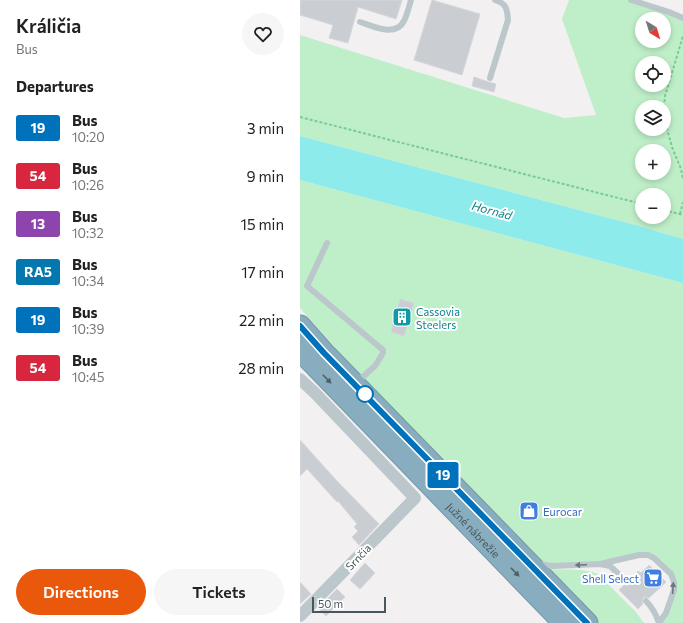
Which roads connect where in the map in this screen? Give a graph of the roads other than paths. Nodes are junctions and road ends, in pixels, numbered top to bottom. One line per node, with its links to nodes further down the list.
1 (411, 0): 5 (lane)
2 (495, 0): 6 (lane)
3 (631, 0): 4 (lane)
4 (683, 18)
5 (360, 22)
6 (490, 78)
7 (327, 243): 11 (lane)
8 (300, 326): 11 (highway, Južné nábrežie)
9 (300, 350): 17 (highway, Južné nábrežie, one-way to 17)
10 (300, 379): 16 (street, Srnčia)
11 (355, 384): 12 (highway, Južné nábrežie)
12 (528, 562): 13 (lane, one-way to 12); 18 (highway, Južné nábrežie)
13 (600, 564): 14 (lane); 19 (lane, one-way to 13)
14 (627, 582)
15 (646, 602): 19 (lane)
16 (300, 616)
17 (564, 623)
18 (587, 623)
19 (659, 623)

